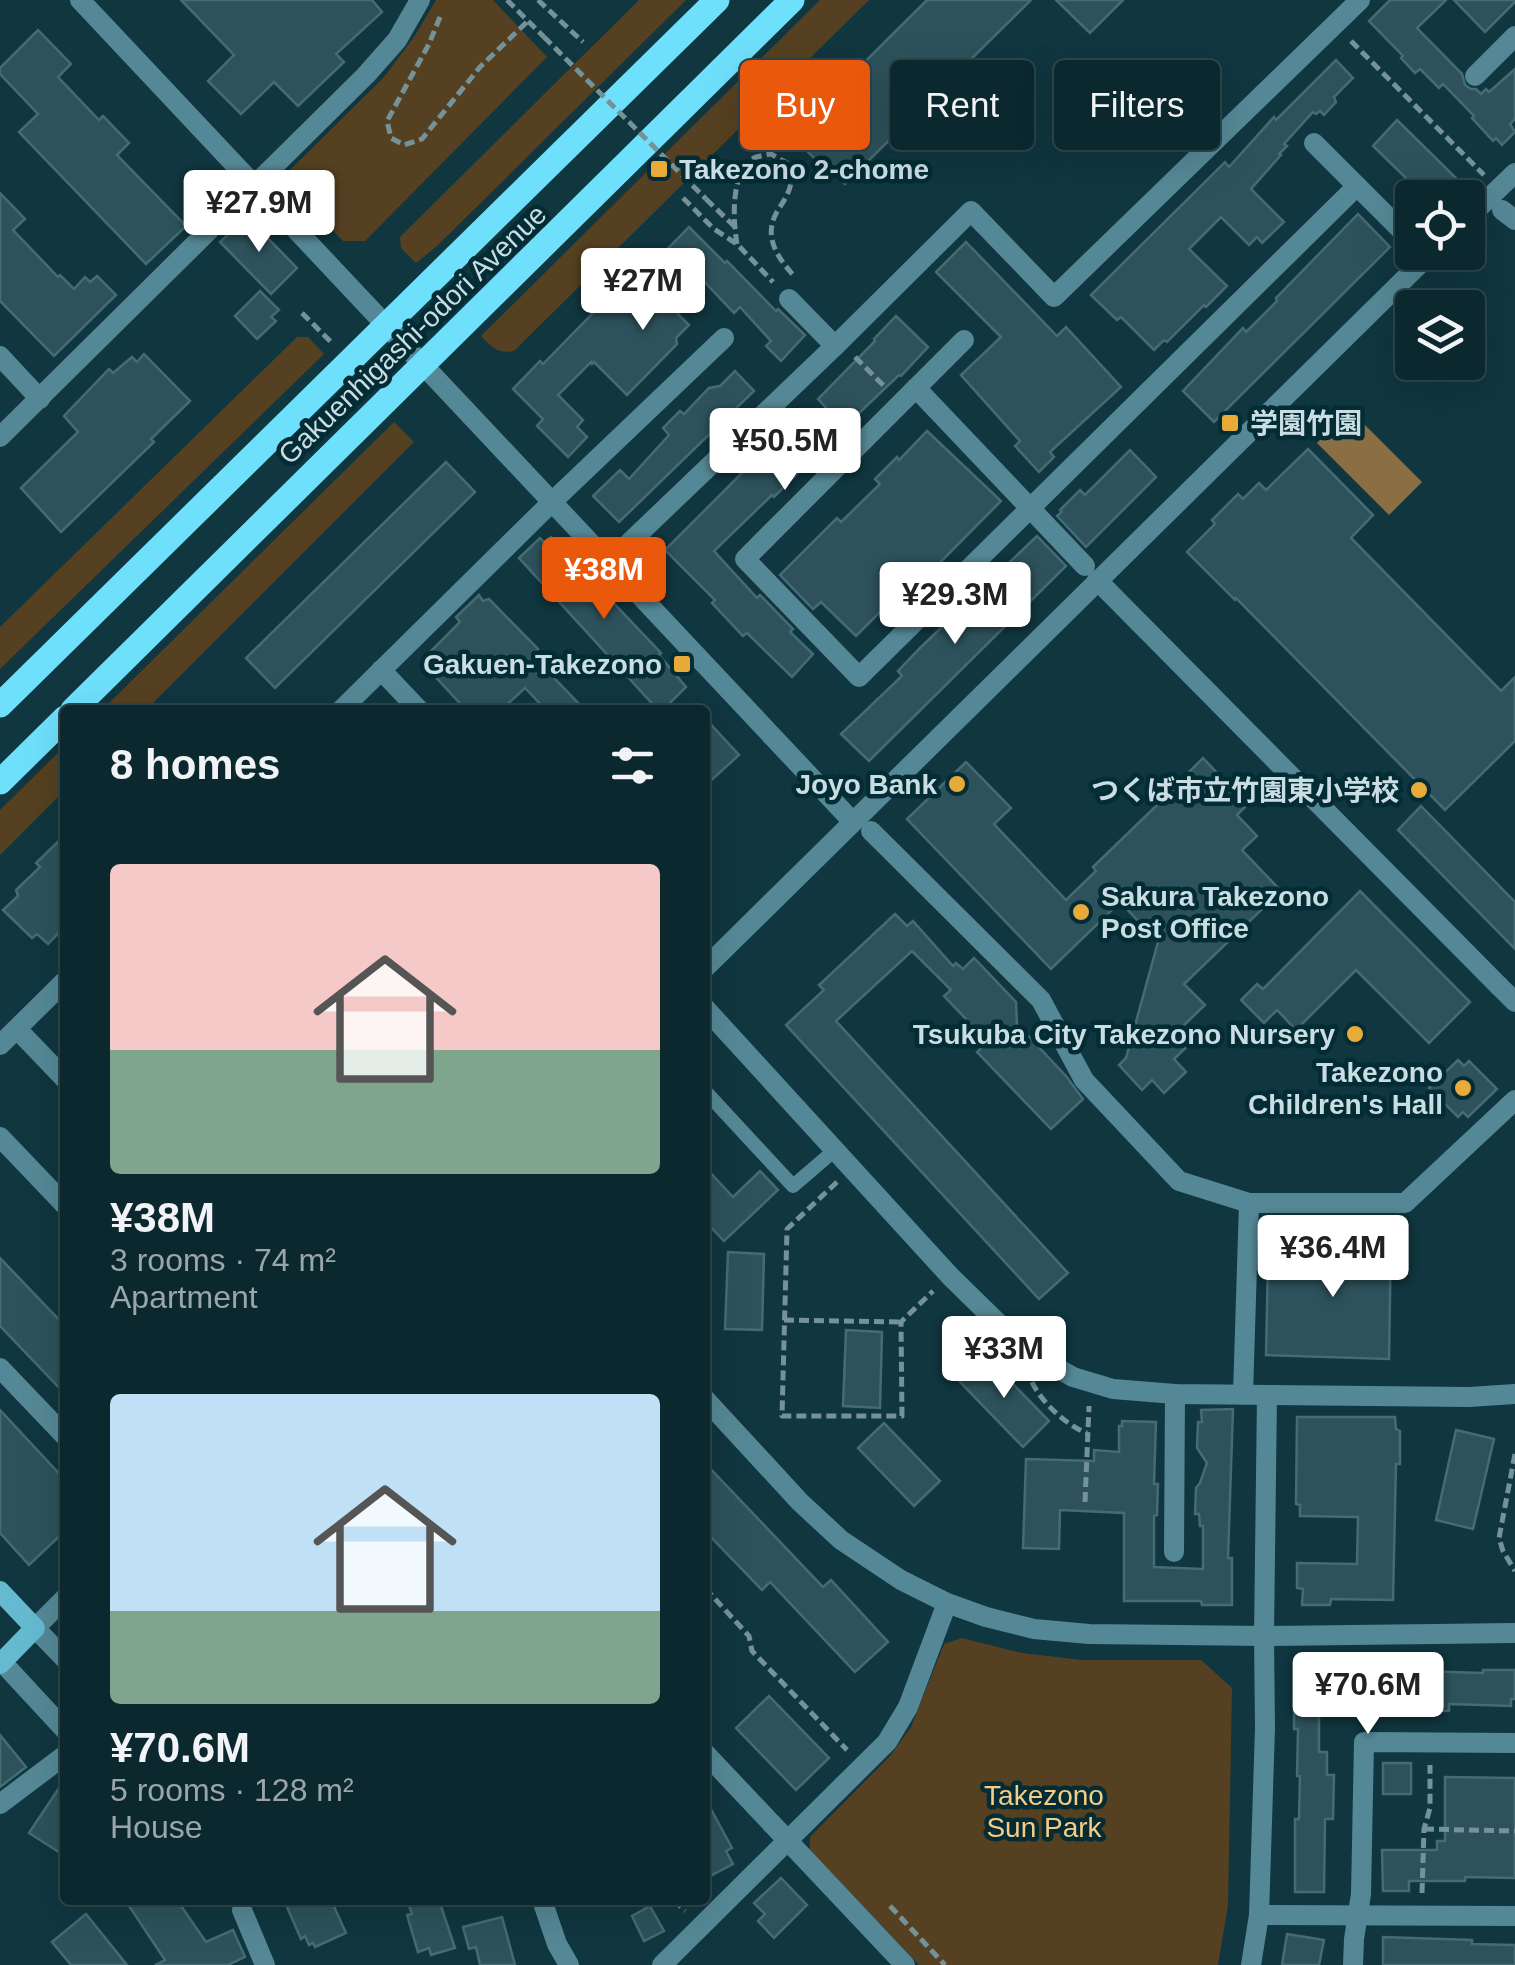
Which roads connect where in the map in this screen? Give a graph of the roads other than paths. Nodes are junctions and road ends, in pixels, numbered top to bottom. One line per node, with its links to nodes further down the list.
1 (80, 0): 10 (street)
2 (420, 0): 10 (street)
3 (717, 0): 16 (main road, Gakuenhigashi-odori Avenue)
4 (792, 0): 21 (main road, Gakuenhigashi-odori Avenue)
5 (1360, 0): 19 (street)
6 (1515, 36): 7 (street)
7 (1475, 76)
8 (1314, 143): 11 (street)
9 (1515, 173): 12 (street)
10 (255, 186): 16 (street); 23 (street)
11 (1357, 186): 13 (street); 26 (street)
12 (1485, 202)
13 (1395, 223)
14 (1404, 270): 28 (street)
15 (795, 291): 19 (street)
16 (386, 324): 21 (street); 30 (main road, Gakuenhigashi-odori Avenue)
17 (724, 338): 25 (street)
18 (964, 340): 22 (street)
19 (835, 346): 27 (street)
20 (0, 356): 23 (street)
21 (425, 365): 25 (street); 31 (main road, Gakuenhigashi-odori Avenue)
22 (908, 396): 26 (street); 26 (street)
23 (40, 399): 24 (street)
24 (0, 437)
25 (553, 502): 29 (street); 36 (street)
26 (1030, 508): 28 (street)
27 (629, 543)
28 (1091, 573): 36 (street); 39 (street)
29 (381, 670): 32 (street); 33 (street)
30 (0, 705)
31 (78, 705)
32 (345, 705)
33 (414, 705)
34 (60, 723): 35 (main road)
35 (0, 782)
36 (862, 826): 37 (street); 49 (street)
37 (710, 963)
38 (60, 986): 41 (street)
39 (1515, 1002)
40 (710, 1014): 47 (street)
41 (17, 1028): 42 (street); 43 (street)
42 (0, 1046)
43 (60, 1074)
44 (710, 1096): 47 (lane)
45 (1515, 1100): 49 (street)
46 (0, 1137): 48 (street)
47 (834, 1150): 51 (street)
48 (60, 1200)
49 (1249, 1203): 52 (street)
50 (0, 1368): 56 (street)
51 (1176, 1394): 52 (street); 57 (street)
52 (1243, 1394): 54 (street)
53 (1515, 1394): 54 (street)
54 (1268, 1395): 63 (street)
55 (710, 1404): 60 (street)
56 (60, 1431)
57 (1174, 1552)
58 (0, 1590): 61 (main road)
59 (60, 1603): 61 (street)
60 (947, 1603): 63 (street); 71 (street)
61 (35, 1628): 64 (street); 65 (main road)
62 (1515, 1633): 63 (street)
63 (1264, 1636): 74 (street)
64 (60, 1654)
65 (1, 1662): 66 (street)
66 (60, 1725)
67 (1515, 1743): 75 (street)
68 (60, 1758): 70 (street)
69 (710, 1758): 71 (street)
70 (0, 1804)
71 (788, 1842): 77 (street); 80 (street)
72 (544, 1905): 79 (street)
73 (242, 1910): 78 (street)
74 (1259, 1915): 75 (street); 81 (street)
75 (1357, 1915): 76 (street); 82 (street)
76 (1515, 1916)
77 (675, 1961)
78 (266, 1965)
79 (570, 1965)
80 (904, 1965)
81 (1252, 1965)
82 (1354, 1965)

